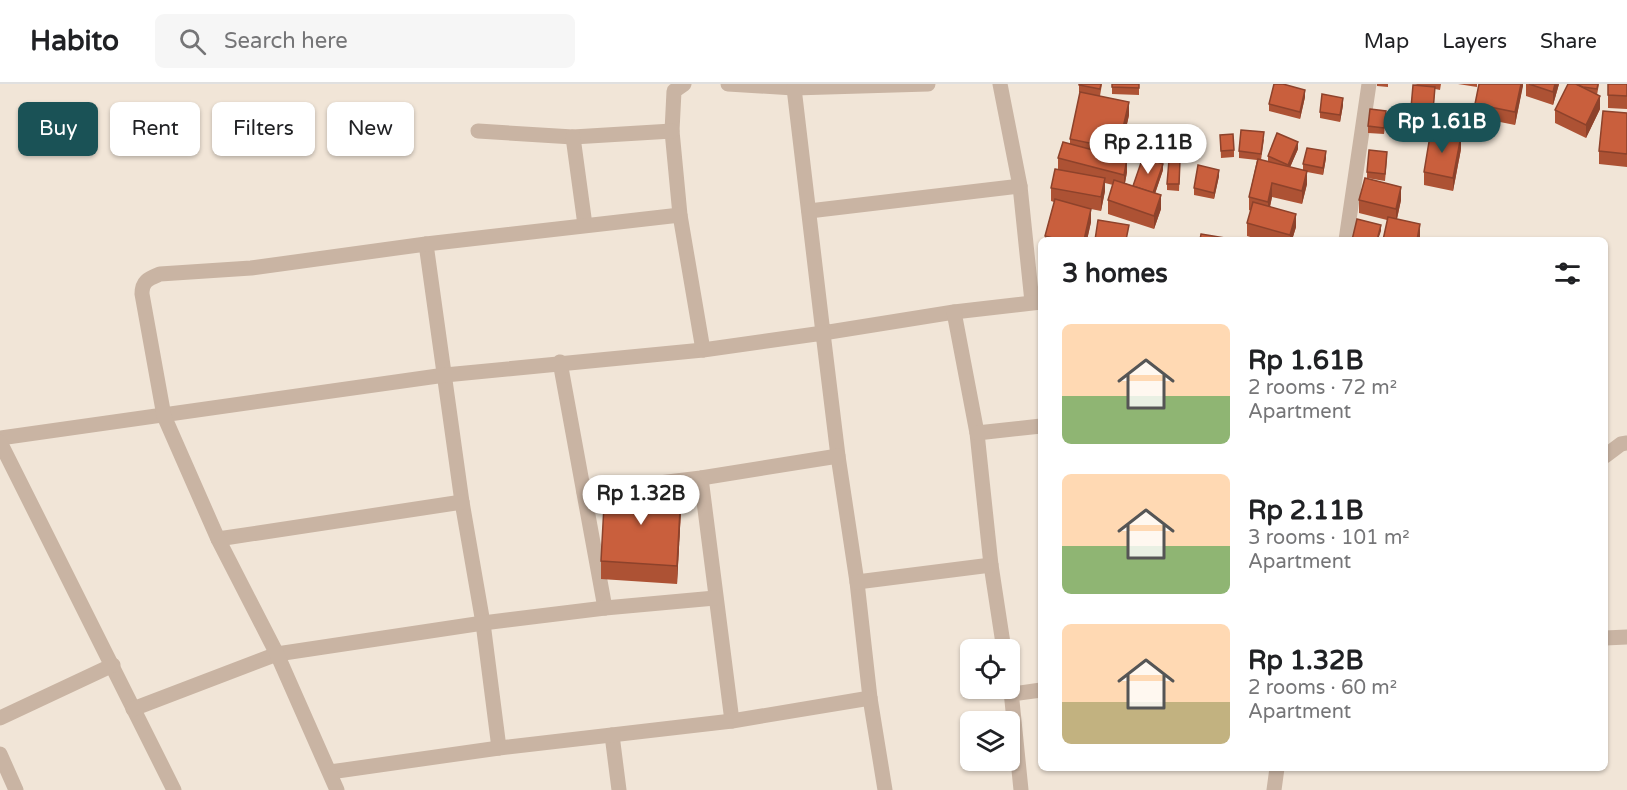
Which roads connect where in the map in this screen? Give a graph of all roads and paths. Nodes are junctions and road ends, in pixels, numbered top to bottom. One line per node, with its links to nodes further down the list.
1 (684, 84): 8 (street)
2 (728, 84): 6 (street)
3 (928, 84): 6 (street)
4 (1000, 84): 10 (street)
5 (1369, 84): 14 (street)
6 (794, 88): 11 (street)
7 (477, 131): 9 (street)
8 (672, 131): 9 (street); 12 (street)
9 (573, 137): 13 (street)
10 (1020, 186): 11 (street); 16 (street)
11 (810, 211): 18 (street)
12 (680, 214): 13 (street); 19 (street)
13 (585, 225): 15 (street)
14 (1346, 237)
15 (426, 244): 21 (street); 22 (street)
16 (1037, 302): 17 (street)
17 (954, 312): 18 (street); 24 (street)
18 (823, 333): 19 (street); 28 (street)
19 (703, 350): 20 (street)
20 (560, 362): 21 (street); 30 (street)
21 (445, 375): 22 (street); 31 (street)
22 (164, 416): 25 (street); 32 (street)
23 (1038, 426): 24 (street)
24 (976, 433): 33 (street)
25 (0, 440): 42 (street)
26 (1627, 443): 27 (street)
27 (1608, 454)
28 (838, 456): 29 (street); 34 (street)
29 (701, 478): 30 (street); 35 (street)
30 (584, 492): 36 (street)
31 (462, 502): 32 (street); 37 (street)
32 (218, 539): 41 (street)
33 (991, 565): 34 (street); 40 (street)
34 (857, 582): 45 (street)
35 (715, 598): 36 (street); 49 (street)
36 (604, 608): 37 (street)
37 (483, 623): 41 (street); 51 (street)
38 (1627, 637): 39 (street)
39 (1608, 638)
40 (1002, 639)
41 (277, 654): 47 (street); 54 (street)
42 (113, 665): 47 (street); 48 (street)
43 (1020, 689): 44 (street)
44 (1038, 690)
45 (870, 698): 49 (street); 59 (street)
46 (1012, 699): 60 (street)
47 (133, 709): 56 (street)
48 (0, 718)
49 (732, 721): 50 (street)
50 (612, 735): 51 (street); 58 (street)
51 (499, 748): 54 (street)
52 (0, 754): 55 (street)
53 (1277, 771): 61 (street)
54 (330, 772): 57 (street)
55 (16, 790)
56 (174, 790)
57 (337, 790)
58 (619, 790)
59 (885, 790)
60 (1021, 790)
61 (1274, 790)

